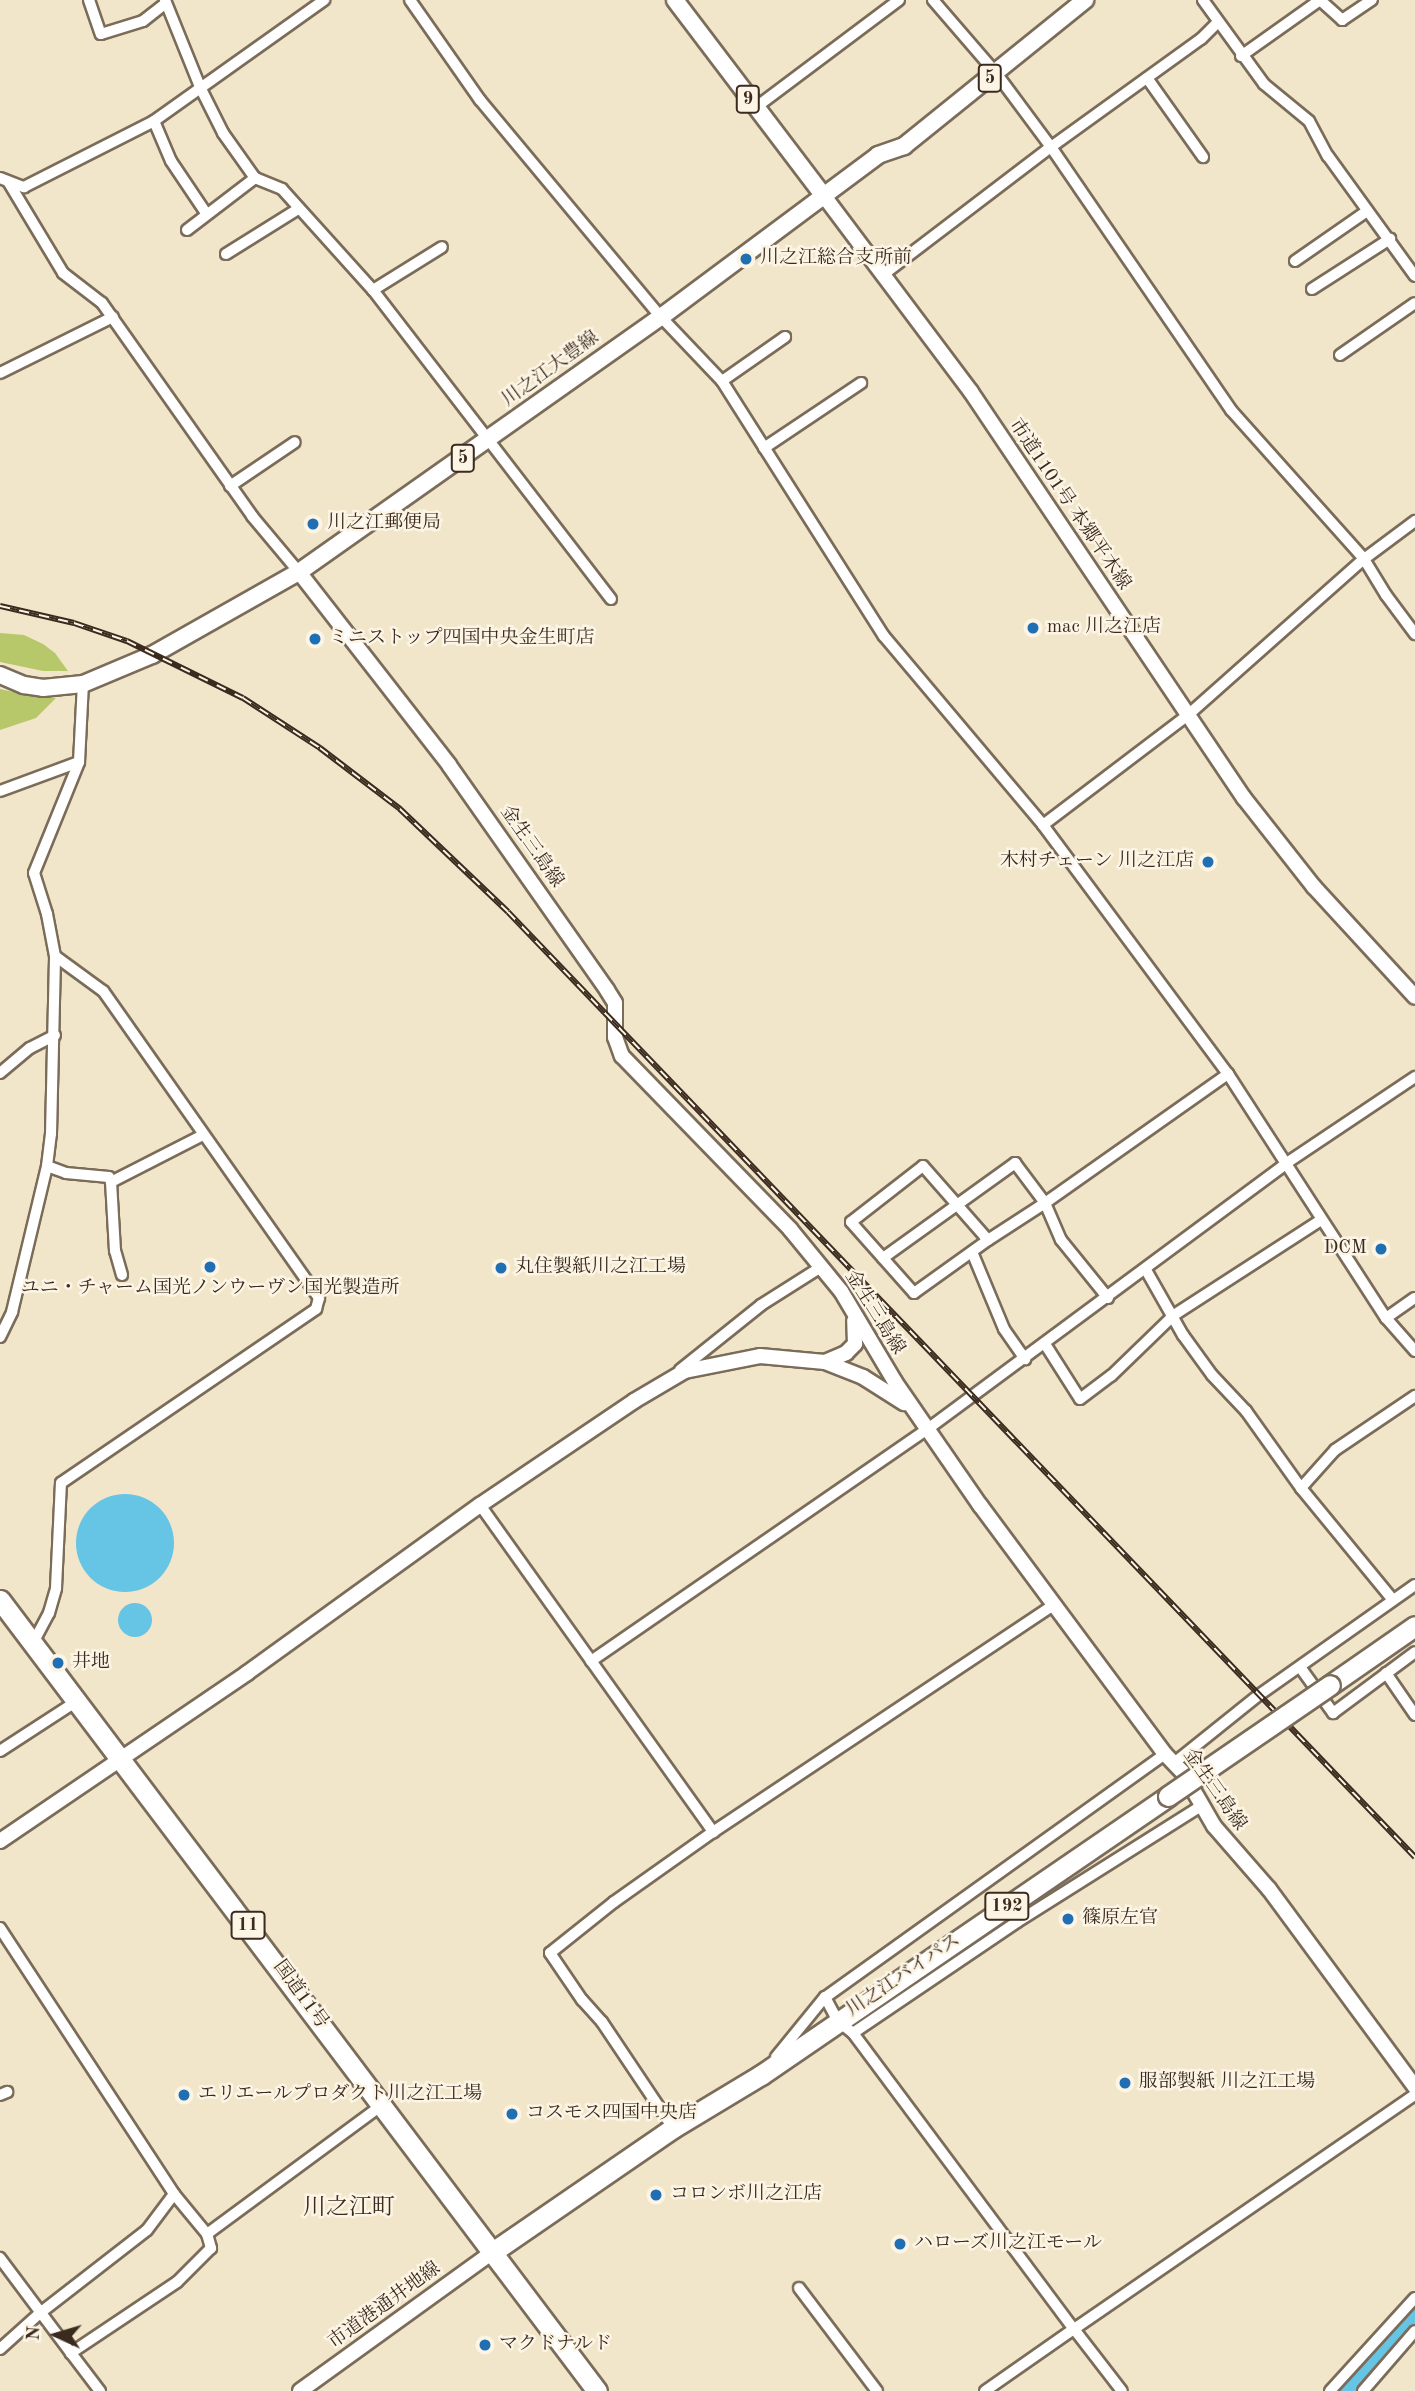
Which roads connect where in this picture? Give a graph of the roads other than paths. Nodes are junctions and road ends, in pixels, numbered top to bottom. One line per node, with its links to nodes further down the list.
1 (89, 0): 10 (street)
2 (324, 0): 15 (street)
3 (410, 0): 37 (street)
4 (675, 0): 16 (main road, 9)
5 (899, 0): 16 (street)
6 (933, 0): 13 (street)
7 (1086, 0): 13 (main road, 川之江大豊線 / 5)
8 (1203, 0): 11 (street)
9 (1372, 0): 12 (street)
10 (165, 2): 15 (street)
11 (1217, 23): 12 (street); 14 (street)
12 (1241, 56): 24 (street)
13 (996, 73): 18 (street); 22 (main road, 川之江大豊線 / 5)
14 (1147, 78): 18 (street); 19 (street)
15 (201, 89): 17 (street); 20 (street)
16 (755, 108): 22 (main road, 9)
17 (154, 121): 21 (street); 25 (street)
18 (1051, 147): 31 (street); 48 (street)
19 (1203, 157)
20 (255, 178): 23 (street); 25 (street)
21 (5, 181): 36 (street)
22 (824, 196): 31 (street, 市道1101号 本郷平木線); 37 (main road, 川之江大豊線 / 5)
23 (298, 209): 29 (street); 34 (street)
24 (1367, 211): 27 (street); 30 (street)
25 (206, 213): 26 (street)
26 (187, 230)
27 (1390, 239): 32 (street); 33 (street)
28 (442, 247): 34 (street)
29 (226, 254)
30 (1294, 261)
31 (884, 274): 54 (street, 市道1101号 本郷平木線)
32 (1415, 276)
33 (1312, 289)
34 (373, 290): 44 (street)
35 (1415, 303): 39 (street)
36 (113, 317): 40 (street); 46 (street)
37 (661, 317): 41 (street); 44 (main road, 川之江大豊線 / 5)
38 (785, 337): 41 (street)
39 (1340, 355)
40 (0, 373)
41 (722, 381): 45 (street)
42 (861, 383): 45 (street)
43 (295, 442): 46 (street)
44 (487, 442): 49 (main road, 川之江大豊線 / 5); 50 (street)
45 (764, 448): 57 (street)
46 (230, 486): 49 (street)
47 (1415, 521): 48 (street)
48 (1364, 559): 51 (street); 54 (street)
49 (299, 572): 53 (main road, 川之江大豊線 / 5); 74 (street, 金生三島線)
50 (611, 599)
51 (1415, 634)
52 (0, 675): 53 (main road, 川之江大豊線 / 5)
53 (83, 684): 55 (street)
54 (1188, 715): 57 (street); 59 (street, 市道1101号 本郷平木線)
55 (79, 762): 56 (street); 58 (street)
56 (0, 791)
57 (1043, 825): 62 (street)
58 (55, 956): 60 (street); 64 (street)
59 (1415, 997)
60 (55, 1035): 61 (street); 66 (street)
61 (2, 1067)
62 (1228, 1074): 65 (street); 68 (street)
63 (1415, 1077): 65 (street)
64 (203, 1135): 67 (street); 99 (street)
65 (1289, 1163): 70 (street); 75 (street)
66 (47, 1166): 67 (street); 82 (street)
67 (111, 1182): 76 (street)
68 (1045, 1203): 69 (street); 71 (street); 77 (street)
69 (957, 1205): 71 (street); 73 (street); 73 (street)
70 (1321, 1220): 80 (street); 81 (street)
71 (988, 1240): 72 (street)
72 (972, 1252): 73 (street); 86 (street)
73 (883, 1258)
74 (821, 1266): 79 (street, 金生三島線); 89 (street)
75 (1146, 1270): 77 (street); 80 (street)
76 (122, 1275)
77 (1108, 1298): 83 (street)
78 (1415, 1298): 81 (street)
79 (852, 1311): 84 (street, 金生三島線); 87 (street)
80 (1174, 1315): 83 (street); 92 (street)
81 (1386, 1318): 85 (street)
82 (0, 1337)
83 (1045, 1344): 86 (street)
84 (871, 1345): 88 (street); 91 (street, 金生三島線)
85 (1415, 1351)
86 (1025, 1359): 91 (street)
87 (825, 1362): 88 (street); 89 (street)
88 (850, 1372): 91 (street)
89 (664, 1383): 93 (street)
90 (1415, 1396): 92 (street)
91 (926, 1424): 97 (street, 金生三島線); 101 (street)
92 (1301, 1488): 96 (street)
93 (480, 1505): 101 (street); 108 (street)
94 (1415, 1585): 96 (street)
95 (0, 1600): 99 (highway, 国道11号 / 11)
96 (1393, 1600): 102 (street)
97 (1053, 1605): 107 (street, 金生三島線); 110 (street)
98 (1415, 1626): 114 (highway, 川之江バイパス / 192, bridge)
99 (33, 1643): 104 (highway, 国道11号 / 11)
100 (1415, 1652): 103 (street)
101 (591, 1661): 110 (street)
102 (1300, 1667): 103 (street); 107 (street)
103 (1385, 1673): 105 (street)
104 (77, 1701): 106 (street); 108 (highway, 国道11号 / 11)
105 (1415, 1716)
106 (0, 1751)
107 (1170, 1758): 109 (street, 金生三島線); 113 (street)
108 (121, 1760): 111 (street); 118 (highway, 国道11号 / 11)
109 (1201, 1806): 114 (street); 116 (street, 金生三島線)
110 (713, 1832): 119 (street)
111 (0, 1841)
112 (0, 1928): 120 (street)
113 (825, 1997): 114 (street); 115 (street)
114 (846, 2027): 115 (highway, 川之江バイパス / 192); 127 (street)
115 (761, 2075): 119 (highway, 川之江バイパス / 192)
116 (1415, 2087)
117 (1415, 2095): 127 (street)
118 (382, 2105): 121 (street); 122 (highway, 国道11号 / 11)
119 (673, 2127): 122 (highway, 川之江バイパス / 192)
120 (174, 2194): 121 (street); 126 (street)
121 (207, 2234): 130 (street)
122 (494, 2252): 132 (street, 市道港通井地線); 133 (highway, 国道11号 / 11)
123 (0, 2258): 126 (street)
124 (799, 2288): 134 (street)
125 (1415, 2298): 137 (street)
126 (40, 2313): 129 (street); 130 (street)
127 (1074, 2329): 135 (street); 136 (street)
128 (1415, 2331): 138 (street)
129 (0, 2349)
130 (71, 2353): 131 (street)
131 (100, 2391)
132 (300, 2391)
133 (597, 2391)
134 (877, 2391)
135 (985, 2391)
136 (1122, 2391)
137 (1330, 2391)
138 (1363, 2391)

